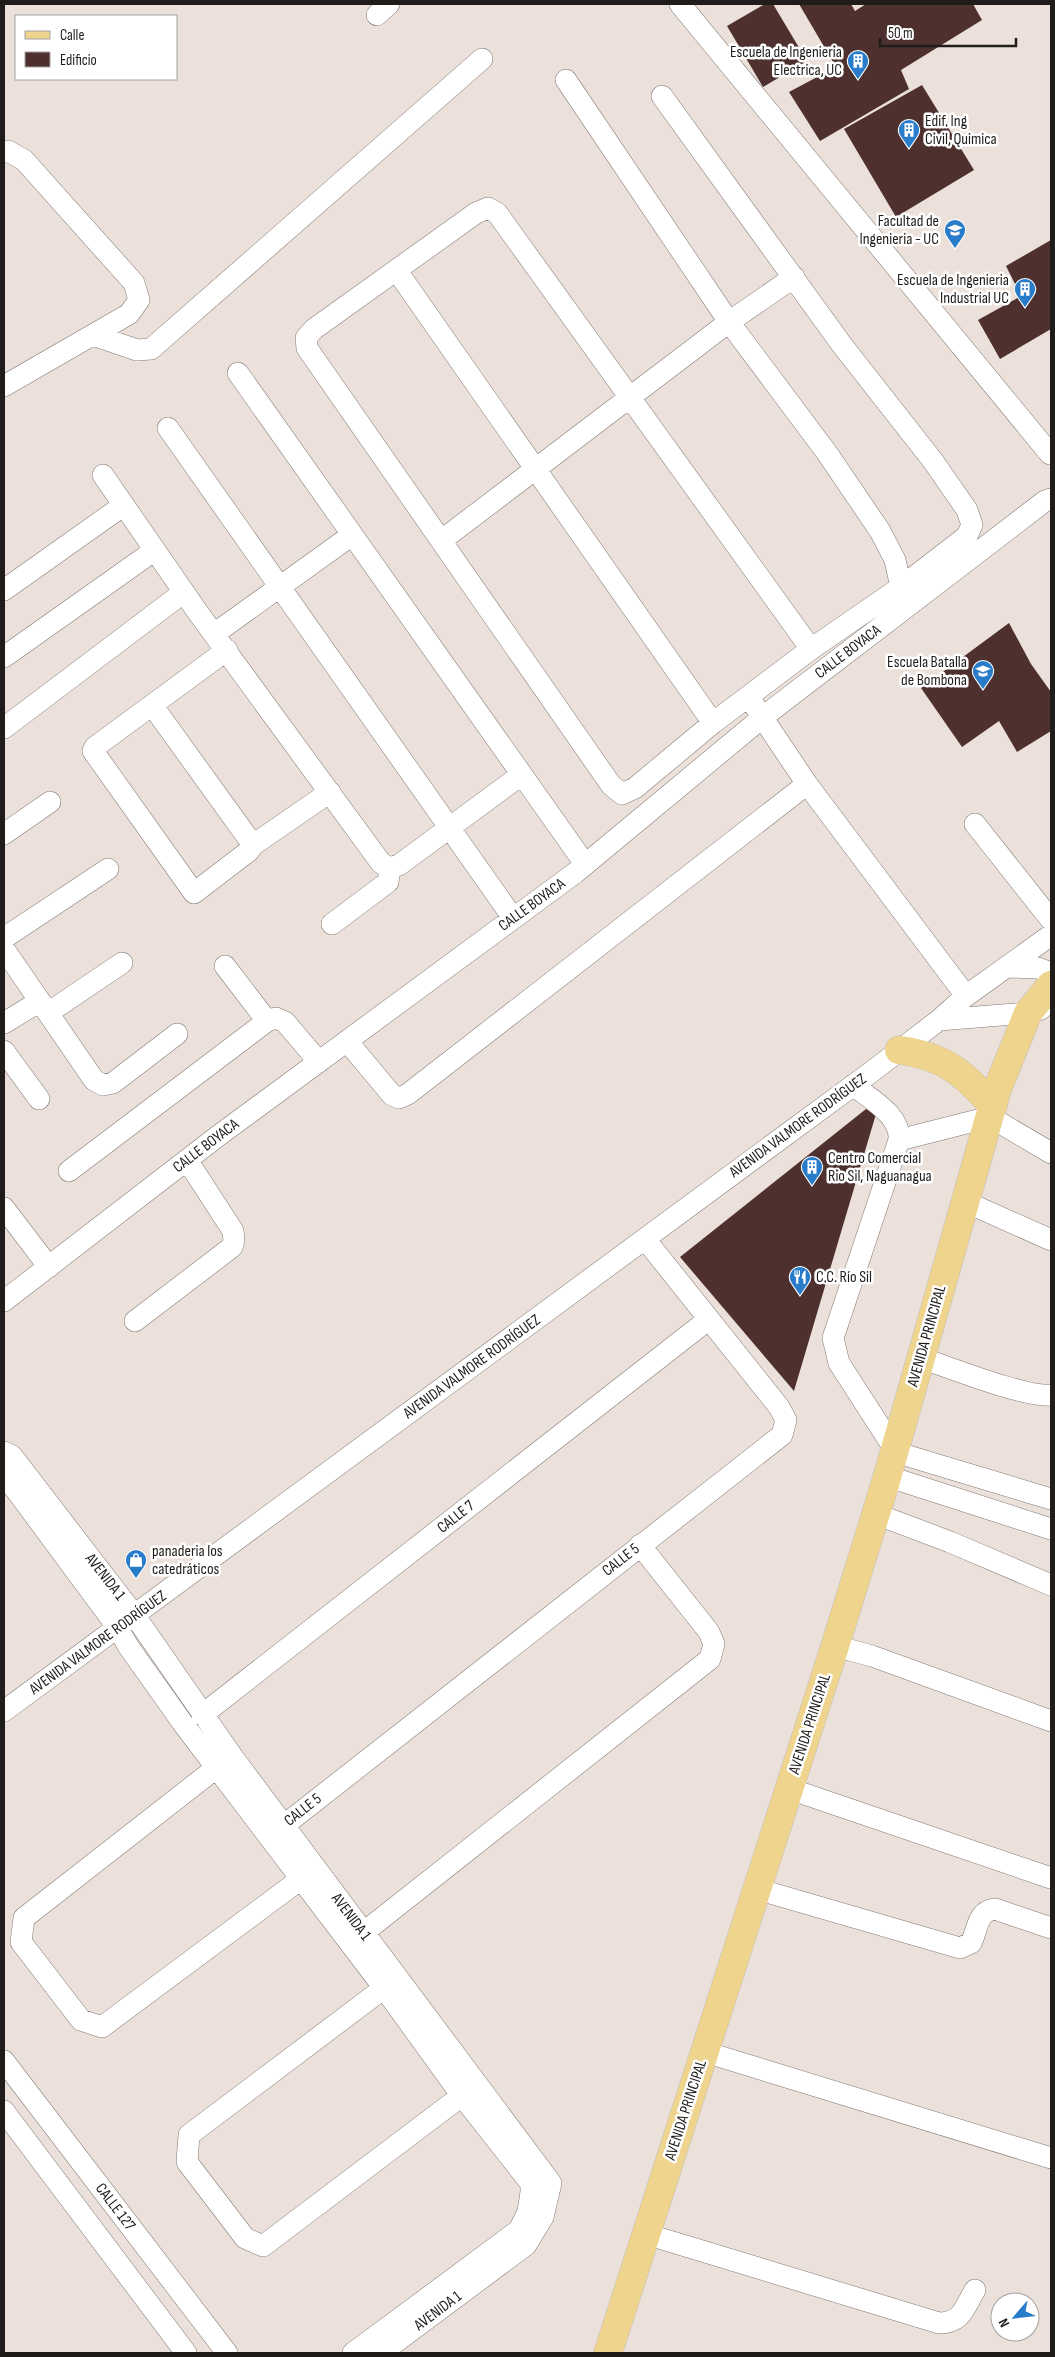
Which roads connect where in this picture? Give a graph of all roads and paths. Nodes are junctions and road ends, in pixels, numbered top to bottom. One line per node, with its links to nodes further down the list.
1 (680, 4): 14 (street)
2 (482, 59): 9 (street)
3 (566, 80): 8 (street)
4 (662, 96): 7 (street)
5 (4, 152): 9 (street)
6 (397, 271): 12 (street); 15 (street); 20 (street)
7 (794, 277): 8 (street); 23 (street)
8 (729, 322): 12 (street); 23 (street)
9 (93, 335): 11 (street)
10 (238, 373): 19 (street)
11 (4, 386)
12 (630, 397): 15 (street); 27 (street)
13 (168, 428): 22 (street)
14 (1051, 455)
15 (535, 470): 20 (street); 32 (street)
16 (103, 475): 18 (street)
17 (1051, 499): 31 (street, CALLE BOYACA)
18 (124, 505): 21 (street); 24 (street)
19 (352, 535): 22 (street); 34 (street)
20 (442, 540): 32 (street)
21 (155, 550): 25 (street); 28 (street)
22 (279, 587): 26 (street); 39 (street)
23 (901, 587): 27 (street)
24 (4, 590)
25 (184, 592): 26 (street); 33 (street)
26 (221, 642): 30 (street); 36 (street)
27 (811, 649): 29 (street)
28 (4, 657)
29 (749, 698): 31 (street); 32 (street)
30 (152, 705): 41 (street); 41 (street)
31 (763, 717): 35 (street); 42 (street, CALLE BOYACA)
32 (713, 723)
33 (4, 728)
34 (521, 775): 39 (street); 42 (street)
35 (807, 784): 56 (street); 63 (street)
36 (330, 792): 41 (street); 43 (street)
37 (50, 802): 40 (street)
38 (976, 824): 46 (street)
39 (450, 829): 43 (street); 45 (street)
40 (4, 834)
41 (253, 846)
42 (585, 864): 45 (street, CALLE BOYACA)
43 (390, 868): 47 (street)
44 (108, 869): 49 (street)
45 (513, 918): 63 (street, CALLE BOYACA)
46 (1051, 920)
47 (332, 924)
48 (1051, 935): 53 (street, AVENIDA VALMORE RODRÍGUEZ)
49 (4, 938)
50 (4, 949): 57 (street)
51 (122, 963): 57 (street)
52 (224, 966): 60 (street)
53 (1007, 967): 54 (street); 56 (street, AVENIDA VALMORE RODRÍGUEZ)
54 (1051, 973)
55 (1051, 985): 58 (main road)
56 (966, 996): 59 (street, AVENIDA VALMORE RODRÍGUEZ)
57 (44, 1007): 61 (street); 62 (street)
58 (1044, 1010): 59 (street); 69 (main road)
59 (939, 1020): 64 (street, AVENIDA VALMORE RODRÍGUEZ)
60 (267, 1021): 66 (street); 73 (street)
61 (4, 1023)
62 (177, 1034)
63 (348, 1041): 66 (street, CALLE BOYACA)
64 (899, 1050): 67 (street, AVENIDA VALMORE RODRÍGUEZ); 69 (main road)
65 (4, 1051): 68 (street)
66 (319, 1062): 72 (street, CALLE BOYACA)
67 (853, 1085): 70 (street); 76 (street, AVENIDA VALMORE RODRÍGUEZ)
68 (39, 1099)
69 (993, 1104): 70 (street); 71 (street); 74 (main road, AVENIDA PRINCIPAL)
70 (899, 1140): 84 (street)
71 (1051, 1153)
72 (187, 1160): 78 (street, CALLE BOYACA); 81 (street)
73 (69, 1171)
74 (966, 1202): 77 (street); 82 (main road, AVENIDA PRINCIPAL)
75 (4, 1208): 78 (street)
76 (645, 1239): 80 (street, CALLE 5); 93 (street, AVENIDA VALMORE RODRÍGUEZ)
77 (1051, 1240)
78 (49, 1267): 79 (street, CALLE BOYACA)
79 (4, 1301)
80 (709, 1319): 91 (street, CALLE 5); 97 (street, CALLE 7)
81 (135, 1321)
82 (921, 1358): 83 (street); 84 (main road, AVENIDA PRINCIPAL)
83 (1051, 1395)
84 (895, 1450): 87 (main road, AVENIDA PRINCIPAL); 88 (street)
85 (4, 1452): 93 (street, AVENIDA 1)
86 (4, 1474): 94 (street, AVENIDA 1)
87 (886, 1481): 89 (main road, AVENIDA PRINCIPAL); 90 (street)
88 (1051, 1499)
89 (876, 1514): 92 (street); 95 (main road, AVENIDA PRINCIPAL)
90 (1051, 1529)
91 (640, 1545): 101 (street, CALLE 5); 106 (street)
92 (1051, 1585)
93 (135, 1616): 94 (street, AVENIDA VALMORE RODRÍGUEZ); 97 (street, AVENIDA 1)
94 (118, 1628): 96 (street, AVENIDA VALMORE RODRÍGUEZ); 99 (street, AVENIDA 1)
95 (836, 1646): 98 (street); 100 (main road, AVENIDA PRINCIPAL)
96 (4, 1711)
97 (202, 1715): 101 (street, AVENIDA 1)
98 (1051, 1721)
99 (216, 1768): 101 (street, AVENIDA 1); 102 (street)
100 (790, 1788): 103 (street); 104 (main road, AVENIDA PRINCIPAL)
101 (276, 1831): 102 (street, AVENIDA 1)
102 (308, 1874): 106 (street, AVENIDA 1); 107 (street, AVENIDA 1)
103 (1051, 1878)
104 (757, 1888): 105 (street); 108 (main road, AVENIDA PRINCIPAL)
105 (1051, 1928)
106 (363, 1933): 107 (street, AVENIDA 1)
107 (390, 1982): 110 (street, AVENIDA 1); 110 (street)
108 (705, 2052): 112 (street); 113 (main road, AVENIDA PRINCIPAL)
109 (4, 2061): 116 (street, CALLE 127)
110 (469, 2090): 117 (street, AVENIDA 1); 118 (street, AVENIDA 1)
111 (4, 2111): 115 (street, CALLE 127)
112 (1051, 2158)
113 (646, 2234): 114 (street); 119 (main road, AVENIDA PRINCIPAL)
114 (975, 2290)
115 (186, 2353)
116 (227, 2353)
117 (353, 2353)
118 (380, 2353)
119 (608, 2353)

